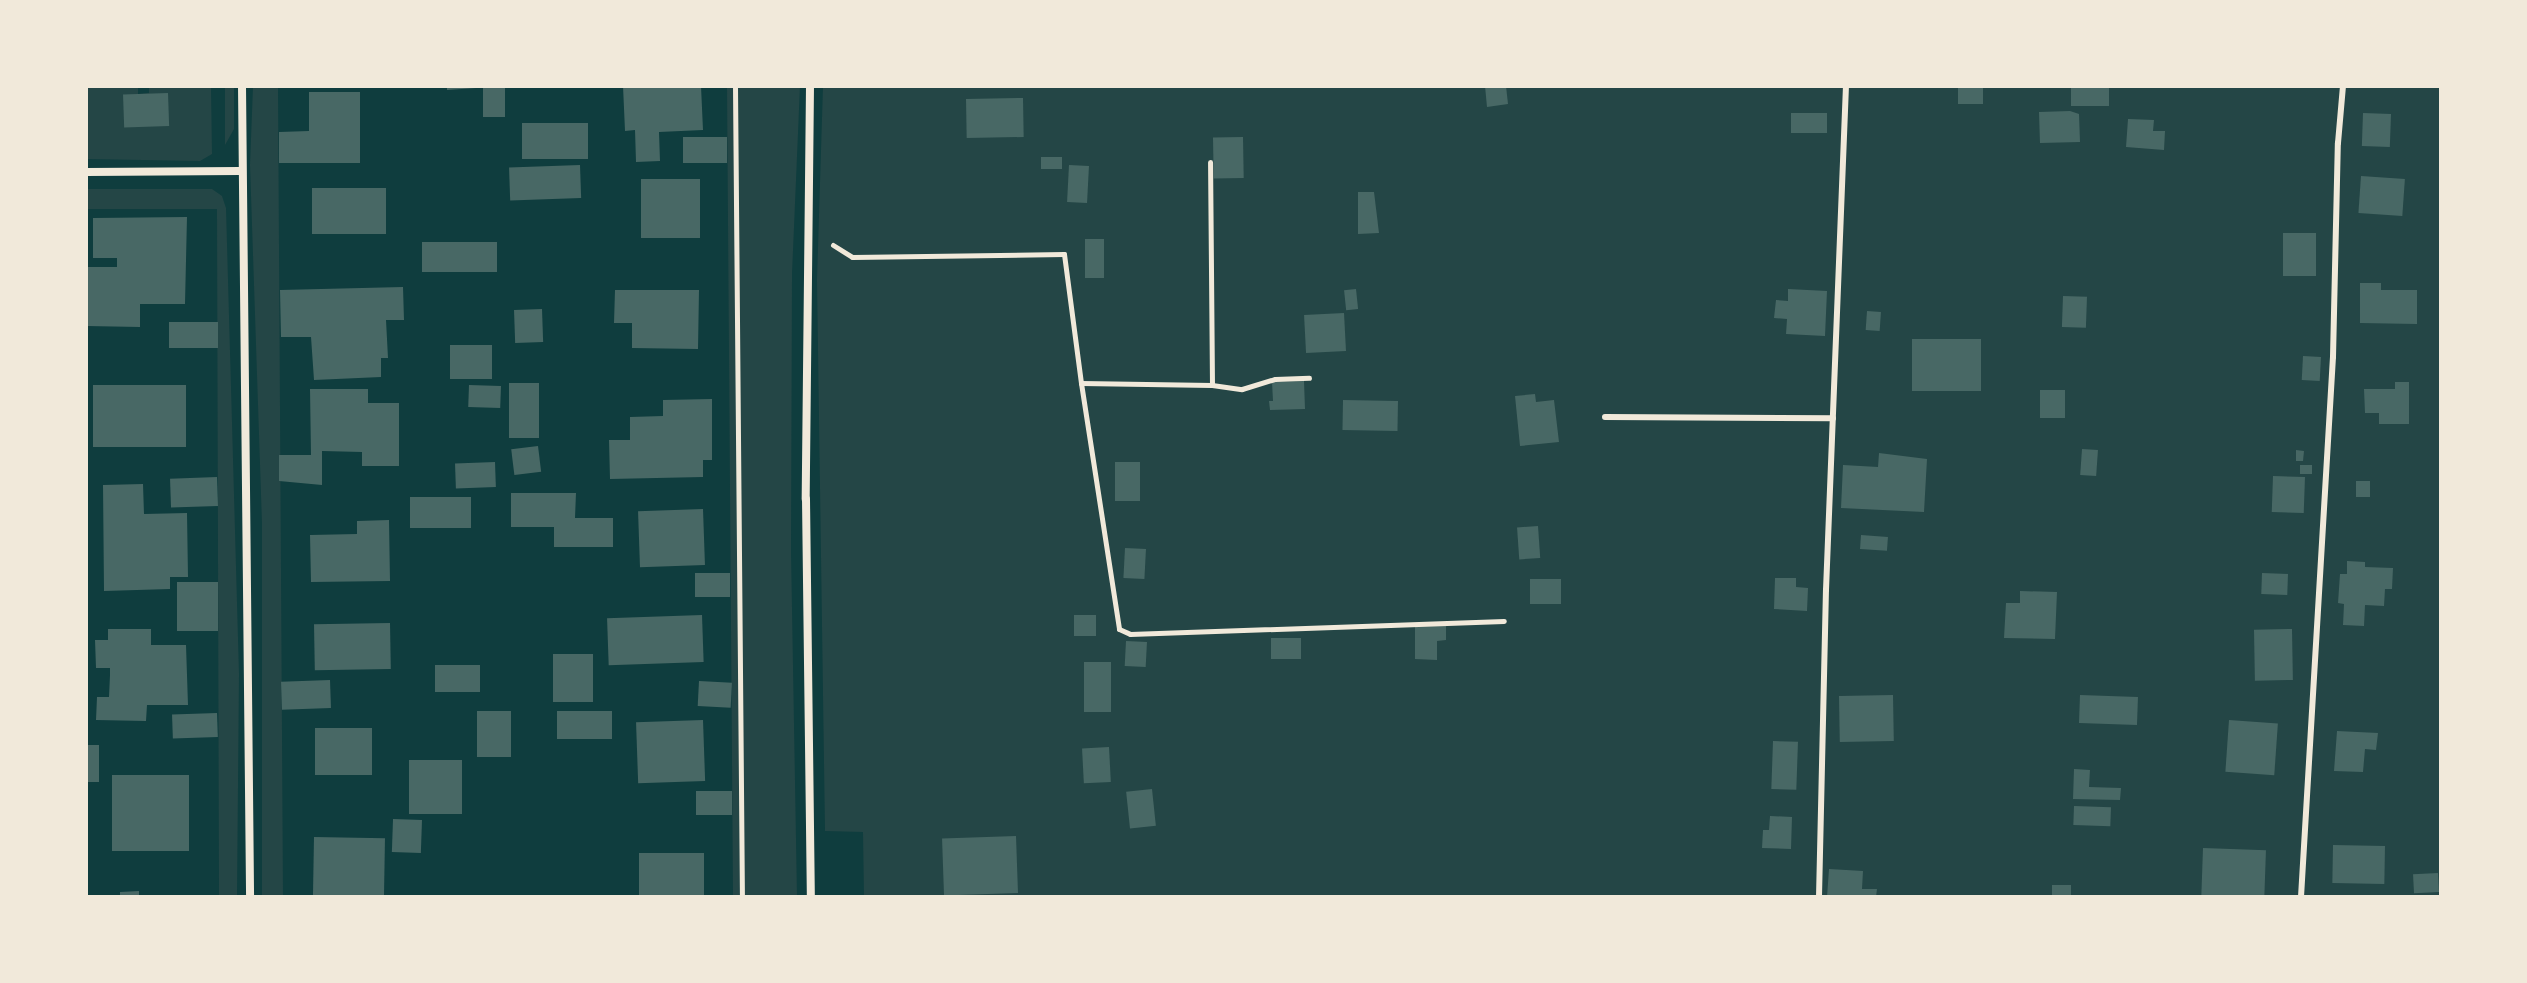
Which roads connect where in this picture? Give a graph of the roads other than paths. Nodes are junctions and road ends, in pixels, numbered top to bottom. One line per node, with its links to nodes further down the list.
1 (242, 86): 5 (street)
2 (810, 86): 10 (street)
3 (1846, 86): 8 (lane)
4 (2343, 86): 12 (lane)
5 (240, 171): 6 (street); 9 (street)
6 (86, 172)
7 (1605, 417): 8 (lane)
8 (1833, 418): 11 (lane)
9 (250, 897)
10 (811, 897)
11 (1819, 897)
12 (2301, 897)

